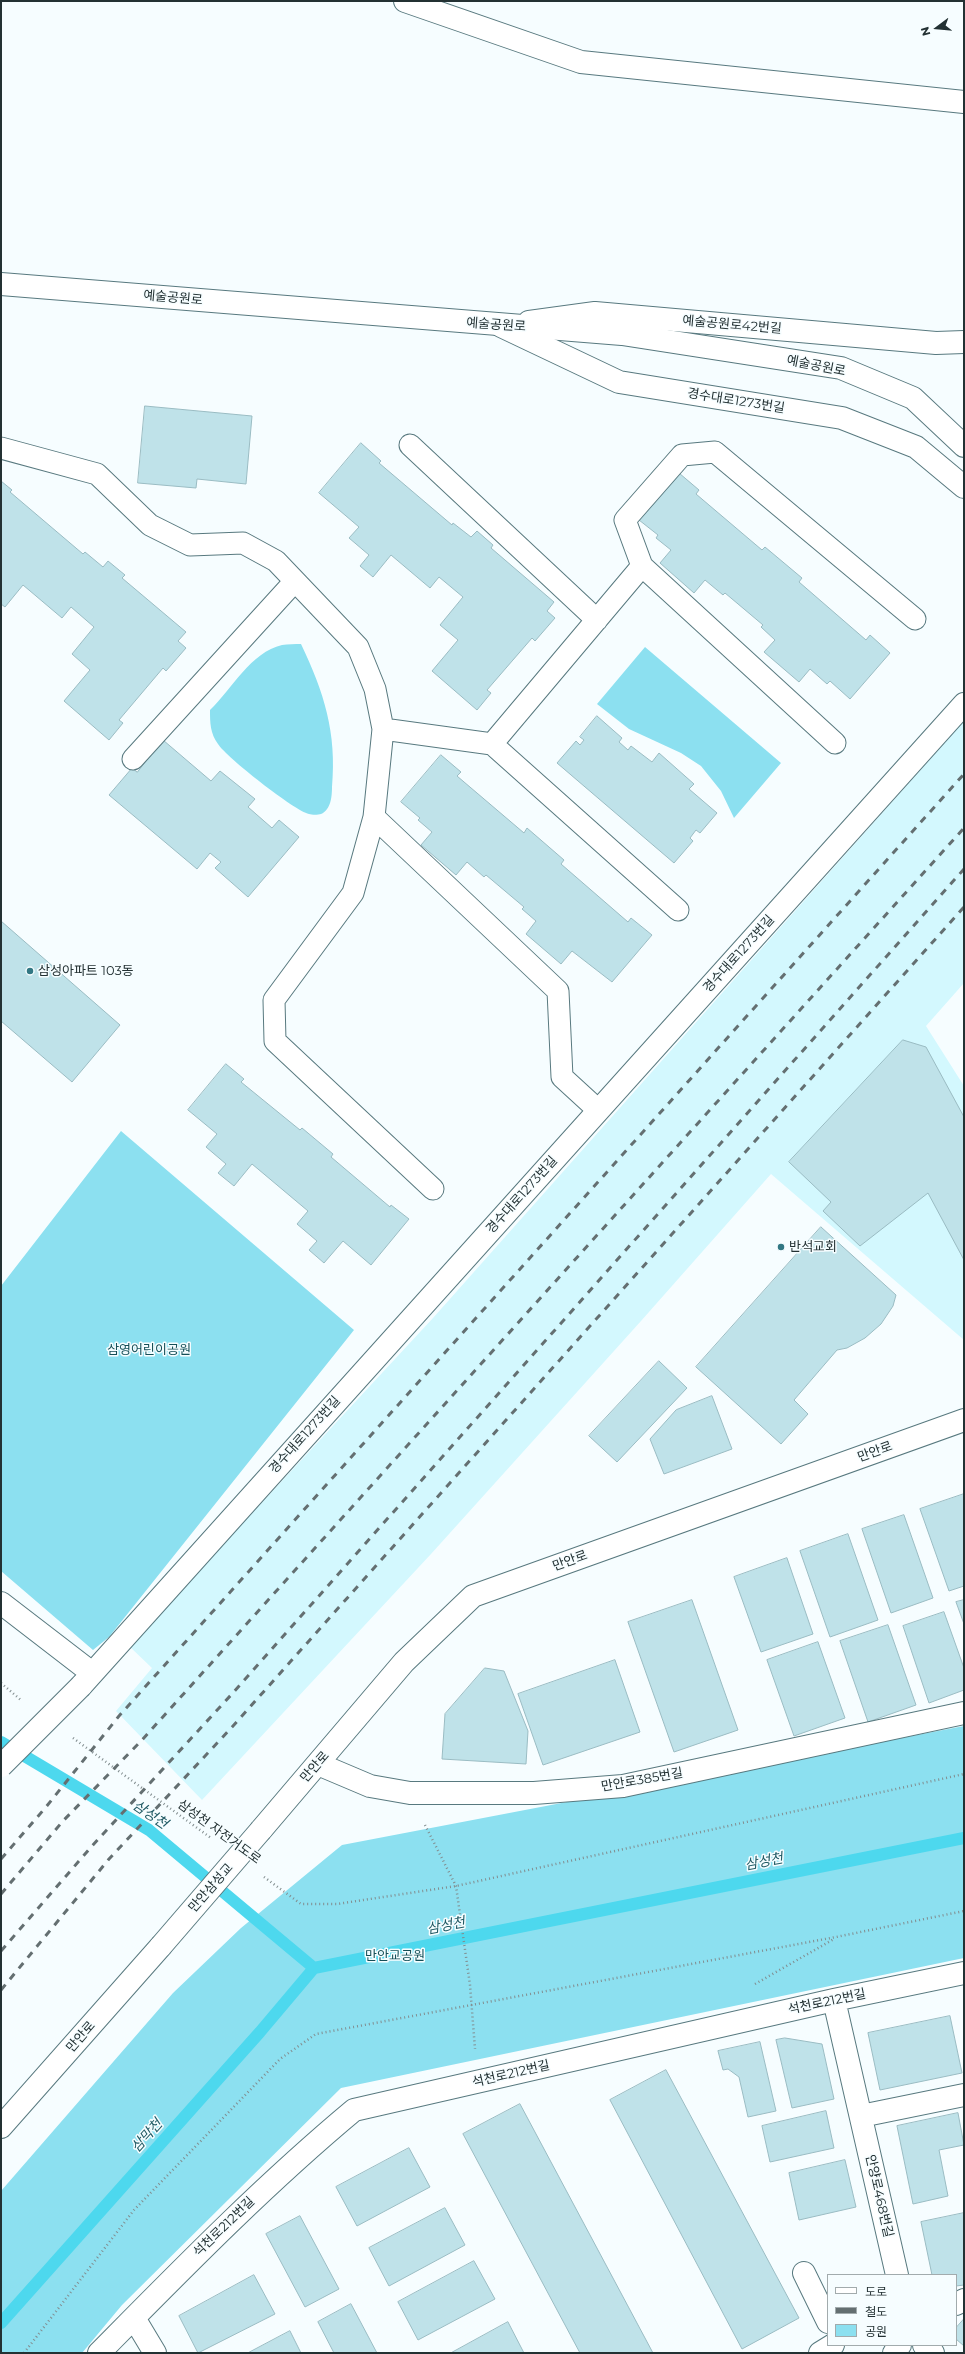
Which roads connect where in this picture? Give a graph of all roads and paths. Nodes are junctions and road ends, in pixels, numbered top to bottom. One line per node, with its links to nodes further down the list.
1 (405, 1): 2 (street)
2 (964, 102)
3 (1, 284): 4 (street, 예술공원로)
4 (501, 326): 5 (street, 예술공원로42번길); 7 (street, 예술공원로); 9 (street, 경수대로1273번길)
5 (964, 342)
6 (410, 445): 13 (lane)
7 (964, 446)
8 (1, 448): 11 (lane)
9 (964, 487)
10 (642, 566): 12 (lane); 13 (lane); 16 (lane)
11 (295, 581): 15 (lane); 18 (lane)
12 (915, 619)
13 (597, 620): 17 (lane)
14 (964, 704): 21 (street, 경수대로1273번길)
15 (383, 729): 17 (lane); 19 (lane)
16 (835, 743)
17 (492, 744): 20 (lane)
18 (133, 759)
19 (374, 817): 21 (lane); 22 (lane)
20 (678, 910)
21 (598, 1110): 25 (street, 경수대로1273번길)
22 (433, 1189)
23 (964, 1420): 30 (street, 만안로)
24 (1, 1603): 25 (street)
25 (86, 1679): 31 (street, 경수대로1273번길, bridge)
26 (1, 1683): 27 (path)
27 (28, 1705)
28 (964, 1713): 33 (street, 만안로385번길)
29 (72, 1738): 35 (path, 삼성천 자전거도로)
30 (318, 1764): 33 (street, 만안로385번길); 34 (street, 만안로)
31 (1, 1766)
32 (964, 1774): 37 (path, 삼성천 자전거도로)
33 (410, 1793): 37 (path)
34 (261, 1830): 38 (street, 만안삼성교, bridge)
35 (212, 1839)
36 (263, 1876): 37 (path, 삼성천 자전거도로)
37 (456, 1886): 41 (path)
38 (161, 1946): 44 (street, 만안로)
39 (964, 1973): 40 (street, 석천로212번길)
40 (834, 2000): 41 (street, 석천로212번길); 43 (street, 안양로468번길)
41 (476, 2082): 47 (street, 석천로212번길)
42 (964, 2095): 43 (street)
43 (861, 2116): 46 (street, 안양로468번길)
44 (1, 2127)
45 (804, 2273): 48 (street)
46 (897, 2274)
47 (134, 2318): 51 (street, 석천로212번길); 52 (street)
48 (827, 2320)
49 (831, 2346): 53 (street)
50 (925, 2346): 54 (street)
51 (98, 2353)
52 (155, 2353)
53 (820, 2353)
54 (933, 2353)

